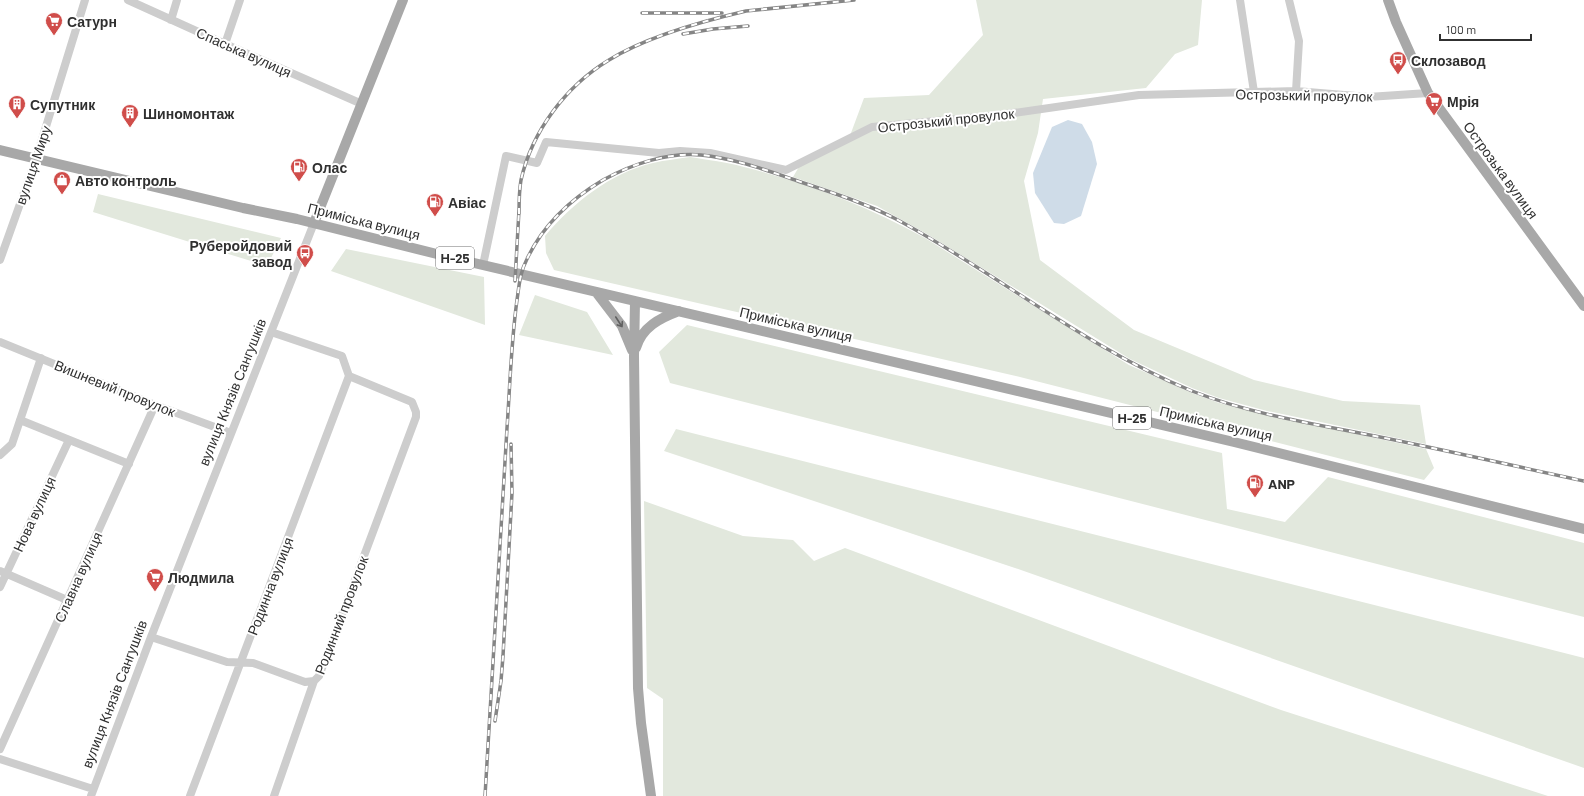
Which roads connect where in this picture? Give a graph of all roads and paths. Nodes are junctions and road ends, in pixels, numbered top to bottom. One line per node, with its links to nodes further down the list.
1 (85, 0): 16 (street, вулиця Миру)
2 (128, 0): 9 (street, Спаська вулиця)
3 (176, 0): 9 (street)
4 (240, 0): 10 (street)
5 (403, 0): 14 (main road, вулиця Князів Сангушків)
6 (1240, 0): 12 (street)
7 (1289, 0): 11 (street)
8 (1388, 0): 13 (main road, Острозька вулиця)
9 (170, 20): 10 (street, Спаська вулиця)
10 (225, 44): 14 (street, Спаська вулиця)
11 (1296, 91): 12 (street, Острозький провулок); 13 (street, Острозький провулок)
12 (1254, 92): 19 (street, Острозький провулок)
13 (1428, 93): 22 (main road, Острозька вулиця)
14 (362, 104): 17 (main road, вулиця Князів Сангушків)
15 (0, 150): 16 (main road, Приміська вулиця / Н-25)
16 (36, 159): 17 (main road, Приміська вулиця / Н-25); 18 (street, вулиця Миру)
17 (314, 223): 19 (main road, Приміська вулиця / Н-25); 24 (street, вулиця Князів Сангушків)
18 (0, 260)
19 (483, 265): 20 (main road, Приміська вулиця / Н-25)
20 (596, 292): 21 (main road, Приміська вулиця / Н-25); 26 (main road, one-way to 26)
21 (635, 301): 23 (main road, Приміська вулиця / Н-25); 26 (main road)
22 (1584, 306)
23 (679, 311): 26 (main road); 35 (main road, Приміська вулиця / Н-25)
24 (271, 332): 28 (street); 31 (street, вулиця Князів Сангушків)
25 (0, 342): 27 (street, Вишневий провулок)
26 (634, 356): 47 (main road)
27 (41, 358): 29 (street, Вишневий провулок); 30 (street)
28 (350, 376): 40 (street, Родинна вулиця); 41 (street, Родинний провулок)
29 (155, 405): 31 (street, Вишневий провулок); 34 (street, Славна вулиця)
30 (20, 420): 32 (street); 33 (street)
31 (232, 432): 39 (street, вулиця Князів Сангушків)
32 (69, 440): 34 (street); 36 (street, Нова вулиця)
33 (0, 455)
34 (129, 464): 38 (street, Славна вулиця)
35 (1584, 529)
36 (3, 572): 37 (street, Нова вулиця); 38 (street)
37 (0, 587)
38 (67, 600): 42 (street, Славна вулиця)
39 (151, 637): 40 (street); 44 (street, вулиця Князів Сангушків)
40 (240, 662): 41 (street); 45 (street, Родинна вулиця)
41 (314, 681): 46 (street, Родинний провулок)
42 (0, 749)
43 (0, 759): 44 (street)
44 (92, 792)
45 (190, 796)
46 (274, 796)
47 (651, 796)

